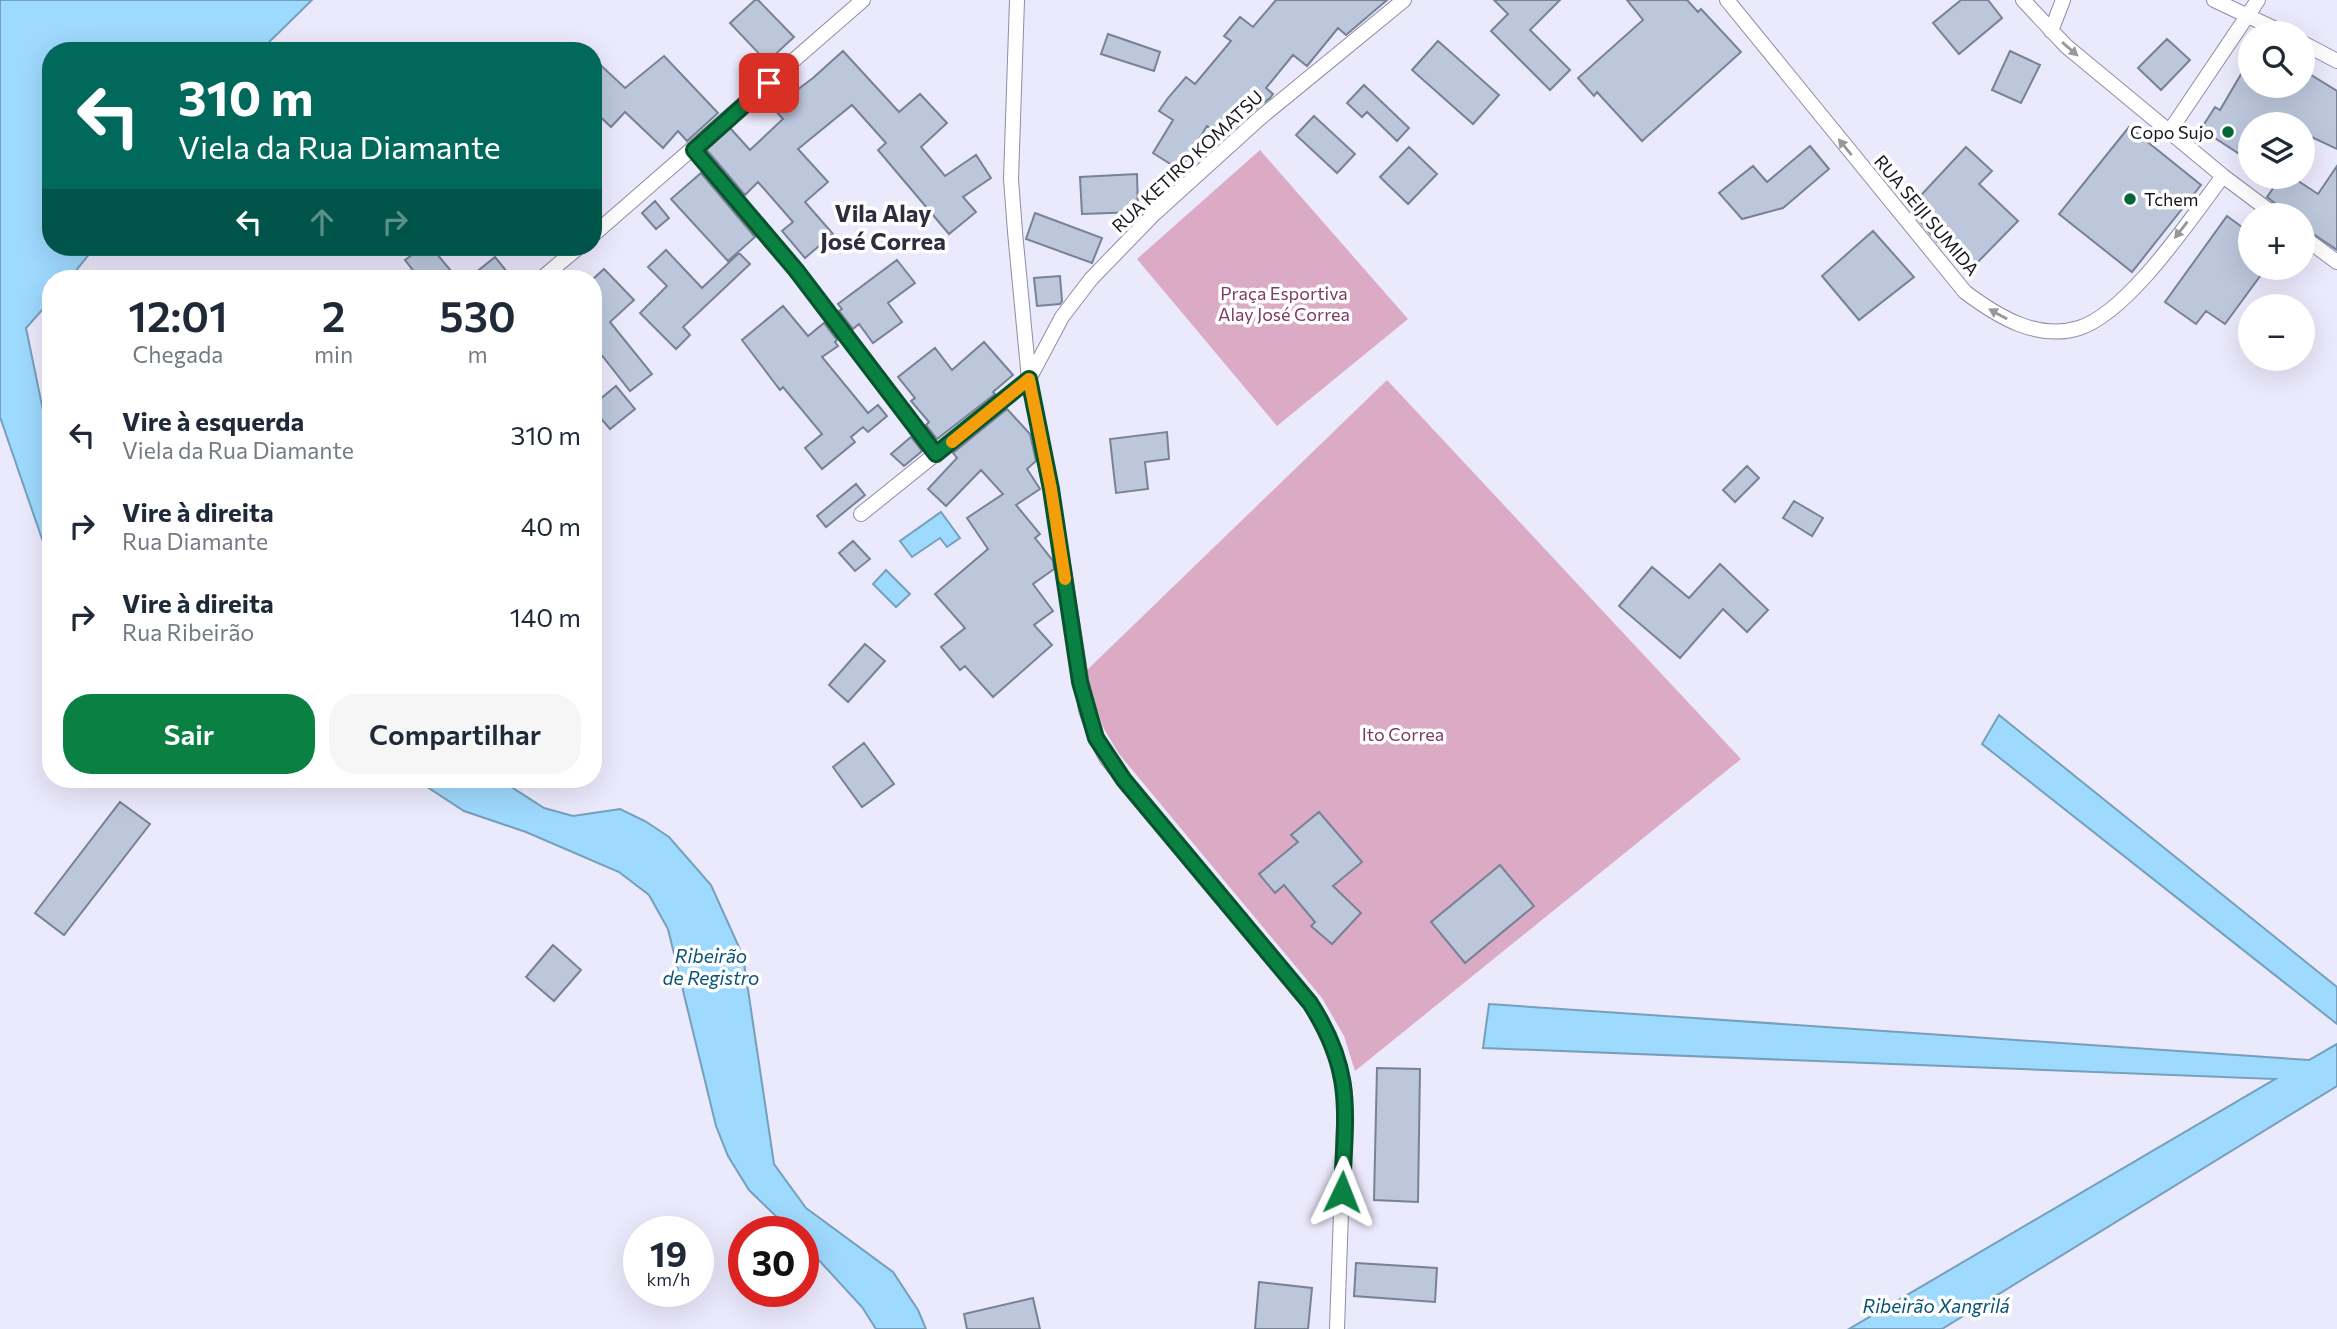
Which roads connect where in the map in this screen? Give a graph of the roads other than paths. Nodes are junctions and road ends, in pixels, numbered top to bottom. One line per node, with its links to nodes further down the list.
1 (863, 0): 15 (street)
2 (1017, 0): 23 (street)
3 (1404, 0): 23 (street, RUA KETIRO KOMATSU)
4 (1727, 0): 16 (street, RUA SEIJI SUMIDA, one-way to 4)
5 (2023, 0): 11 (street)
6 (2063, 0): 11 (street)
7 (2214, 0): 9 (street)
8 (2258, 0): 9 (street)
9 (2248, 15): 10 (street); 14 (street)
10 (2260, 21)
11 (2051, 31): 14 (street, one-way to 14)
12 (2315, 49): 13 (street)
13 (2337, 61)
14 (2169, 132): 16 (street)
15 (694, 150): 18 (street); 24 (street)
16 (2224, 176): 17 (street)
17 (2259, 203)
18 (602, 227)
19 (2315, 246): 21 (street)
20 (568, 256): 22 (street)
21 (2337, 262)
22 (552, 270)
23 (1029, 379): 24 (street); 26 (street)
24 (936, 454): 25 (street)
25 (861, 514)
26 (1337, 1329)

